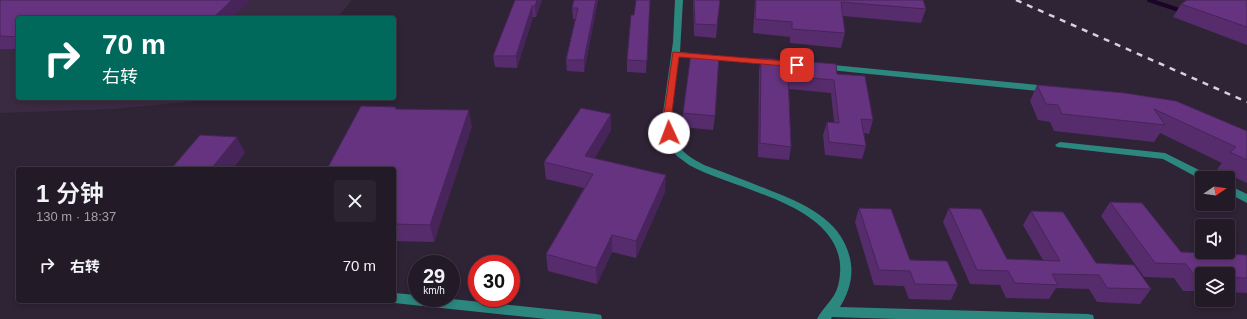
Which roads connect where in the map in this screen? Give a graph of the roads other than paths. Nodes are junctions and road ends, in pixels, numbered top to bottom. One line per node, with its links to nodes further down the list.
1 (679, 0): 2 (street)
2 (676, 54): 3 (street); 11 (street)
3 (786, 64)
4 (817, 66): 5 (street)
5 (1054, 90)
6 (1060, 145): 7 (street)
7 (1195, 172)
8 (1235, 193): 9 (street)
9 (1247, 199)
10 (396, 298): 12 (street)
11 (826, 316): 13 (street)
12 (596, 319)
13 (1088, 319)

